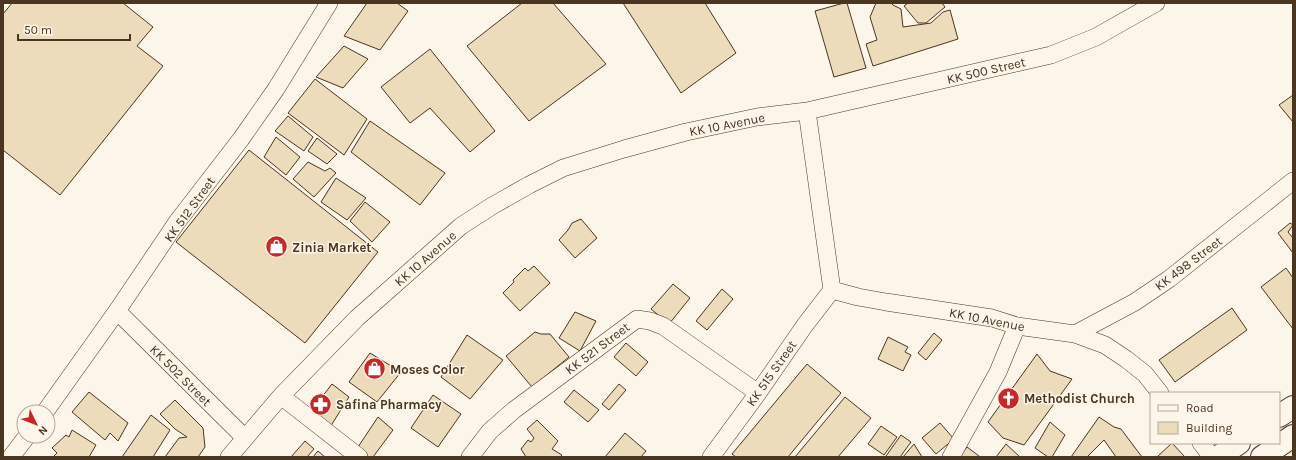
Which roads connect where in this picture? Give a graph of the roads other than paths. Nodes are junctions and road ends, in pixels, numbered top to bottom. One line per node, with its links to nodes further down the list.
1 (329, 3): 6 (street, KK 512 Street)
2 (1156, 3): 3 (street, KK 500 Street)
3 (807, 111): 5 (street); 11 (street, KK 10 Avenue)
4 (1293, 181): 8 (street, KK 498 Street)
5 (832, 290): 7 (street, KK 10 Avenue); 10 (street, KK 515 Street)
6 (117, 311): 12 (street, KK 512 Street); 16 (street, KK 502 Street)
7 (1017, 326): 8 (street, KK 10 Avenue); 25 (street)
8 (1075, 334): 9 (street, KK 10 Avenue)
9 (1159, 392)
10 (758, 393): 23 (street, KK 521 Street); 24 (street, KK 515 Street)
11 (281, 396): 16 (street, KK 10 Avenue); 22 (street)
12 (51, 404)
13 (1293, 407): 14 (highway)
14 (1280, 415)
15 (1293, 436): 28 (highway)
16 (245, 438): 21 (street, KK 10 Avenue)
17 (21, 444): 20 (street)
18 (1202, 444): 26 (street)
19 (1238, 444): 27 (highway)
20 (11, 457)
21 (229, 457)
22 (359, 457)
23 (470, 457)
24 (711, 457)
25 (951, 457)
26 (1212, 457)
27 (1218, 457)
28 (1262, 457)

